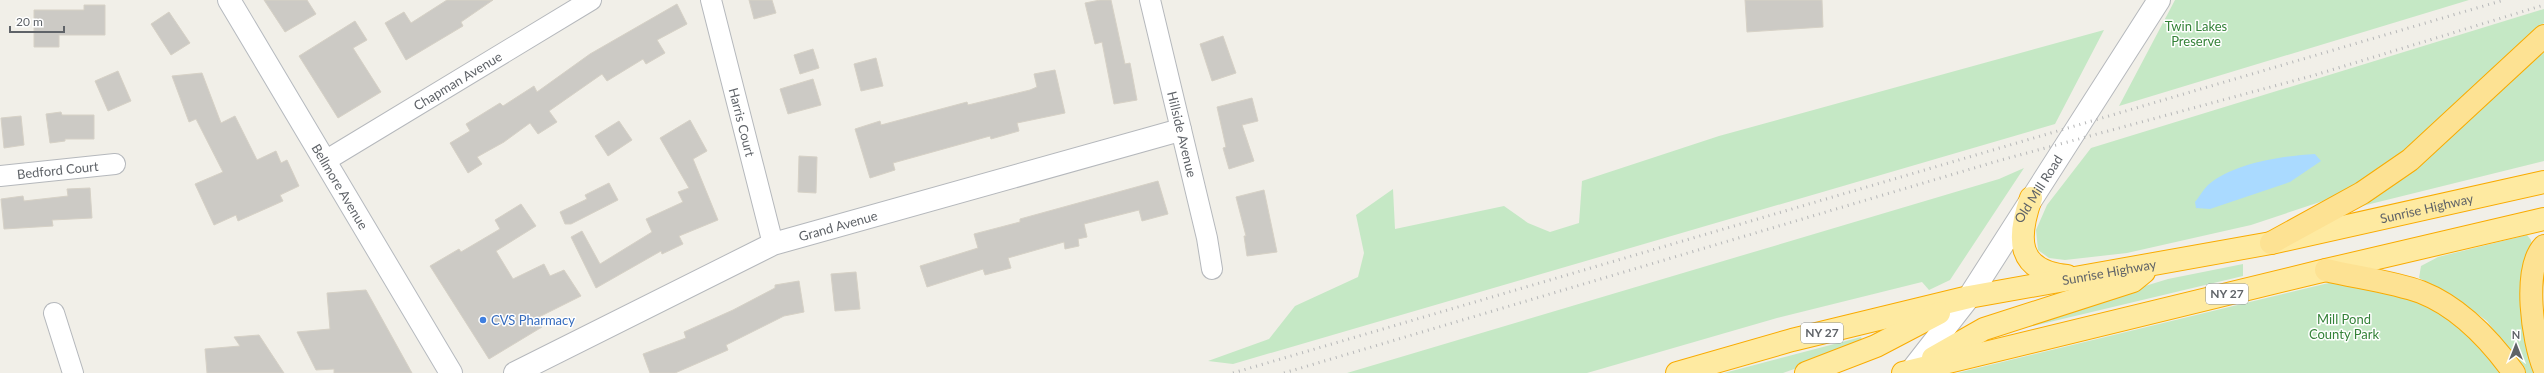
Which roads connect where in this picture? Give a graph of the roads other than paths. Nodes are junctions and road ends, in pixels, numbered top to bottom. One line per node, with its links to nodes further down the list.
1 (229, 0): 8 (street, Bellmore Avenue)
2 (591, 0): 8 (street, Chapman Avenue)
3 (711, 0): 15 (street, Harris Court)
4 (1150, 0): 7 (street, Hillside Avenue)
5 (2160, 0): 12 (street, Old Mill Road)
6 (2544, 36): 14 (highway)
7 (1180, 130): 15 (street, Grand Avenue); 18 (street, Hillside Avenue)
8 (325, 162): 26 (street, Bellmore Avenue)
9 (115, 164): 10 (street, Bedford Court)
10 (0, 176)
11 (2544, 182): 14 (highway, Sunrise Highway / NY 27)
12 (2031, 198): 20 (highway); 21 (street, Old Mill Road)
13 (2544, 219): 19 (highway, NY 27)
14 (2271, 243): 17 (highway, Sunrise Highway / NY 27)
15 (773, 244): 27 (street, Grand Avenue)
16 (2544, 246): 23 (highway)
17 (2152, 265): 20 (highway, Sunrise Highway / NY 27); 24 (highway)
18 (1212, 269)
19 (2326, 270): 24 (highway, NY 27); 30 (highway)
20 (2089, 276): 21 (highway, Sunrise Highway / NY 27)
21 (1968, 297): 24 (street, Old Mill Road); 28 (highway, Sunrise Highway / NY 27); 29 (highway)
22 (54, 313): 25 (street)
23 (2544, 368)
24 (1908, 372)
25 (73, 373)
26 (451, 373)
27 (515, 373)
28 (1677, 373)
29 (1806, 373)
30 (2514, 373)

